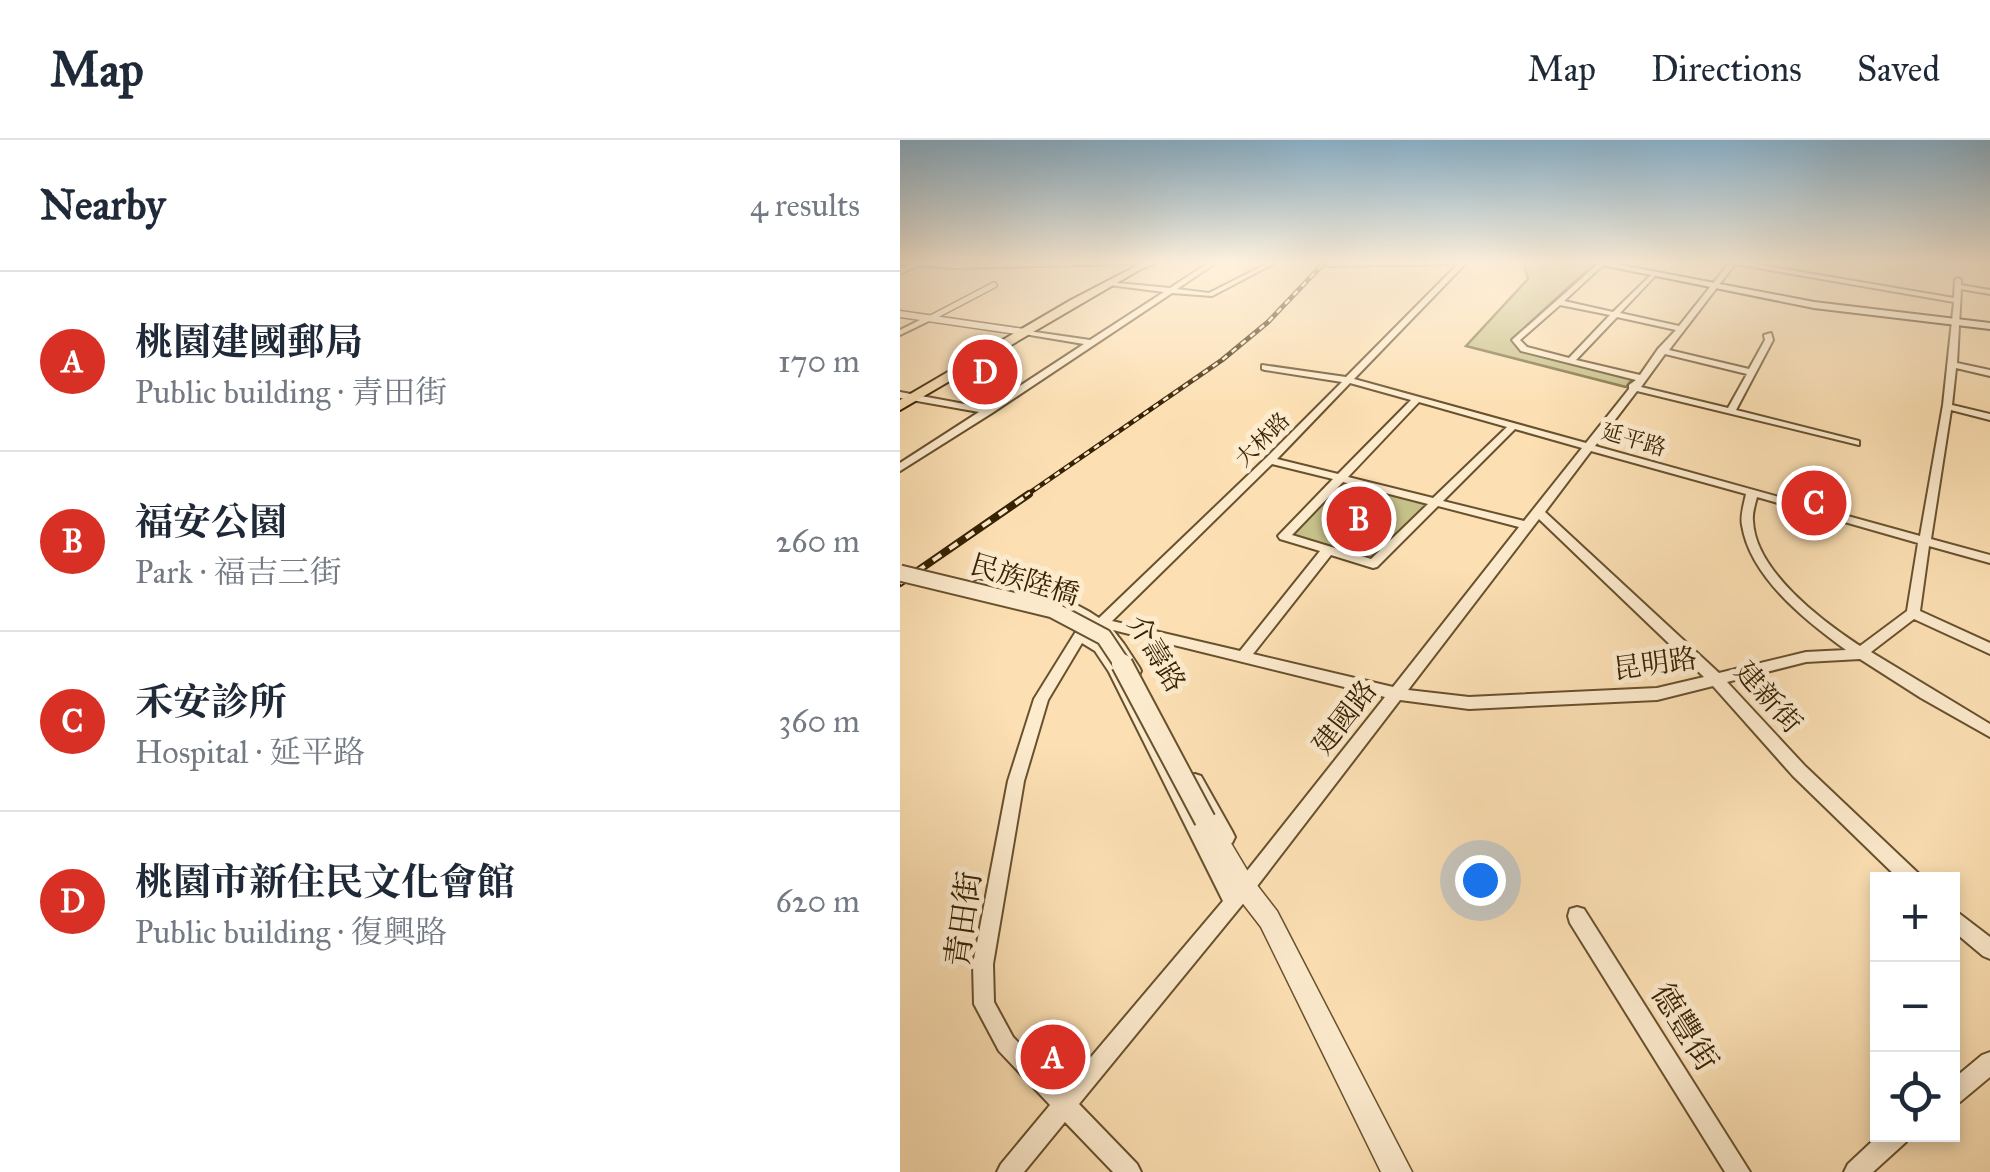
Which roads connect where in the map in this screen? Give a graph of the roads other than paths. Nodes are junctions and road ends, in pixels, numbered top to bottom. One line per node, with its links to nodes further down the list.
1 (946, 310): 13 (street)
2 (1061, 310): 17 (main road)
3 (1139, 310): 20 (street)
4 (1416, 310): 27 (street, 大林路)
5 (1549, 310): 22 (street)
6 (1596, 310): 12 (street)
7 (1618, 310): 12 (street)
8 (1693, 310): 16 (street, 建國路)
9 (1858, 310): 14 (main road)
10 (1958, 310): 14 (street)
11 (900, 314): 13 (street)
12 (1614, 314): 16 (street); 22 (street)
13 (931, 318): 17 (street); 18 (street)
14 (1958, 322): 15 (main road); 23 (street)
15 (1990, 326)
16 (1679, 328): 21 (street, 建國路)
17 (1024, 332): 20 (street); 29 (main road)
18 (900, 333)
19 (1768, 334): 25 (street)
20 (1089, 342): 32 (street)
21 (1662, 351): 25 (street); 28 (street, 建國路)
22 (1571, 360): 28 (street)
23 (1950, 364): 26 (street); 31 (street)
24 (1265, 367): 27 (street, 延平路)
25 (1750, 372): 33 (street)
26 (1990, 373)
27 (1349, 380): 30 (street, 延平路); 38 (street, 大林路)
28 (1636, 383): 33 (street); 37 (street, 建國路)
29 (905, 400): 32 (street)
30 (1417, 400): 35 (street, 延平路); 40 (street)
31 (1947, 406): 34 (street); 45 (street)
32 (989, 411): 39 (street)
33 (1731, 412): 36 (street)
34 (1990, 417)
35 (1513, 426): 37 (street, 延平路); 42 (street)
36 (1856, 443)
37 (1589, 447): 41 (street, 延平路); 43 (street, 建國路)
38 (1270, 460): 40 (street); 51 (street, 大林路)
39 (900, 468)
40 (1342, 477): 42 (street); 46 (street)
41 (1752, 493): 45 (street, 延平路); 54 (street)
42 (1436, 502): 44 (street); 46 (street)
43 (1540, 513): 44 (street, 建國路); 56 (street, 建新街)
44 (1528, 526): 57 (street, 建國路)
45 (1922, 539): 47 (street, 延平路); 50 (street)
46 (1328, 550): 55 (street)
47 (1990, 558)
48 (900, 572): 59 (street, 民族陸橋, bridge)
49 (921, 572): 51 (street, 介壽路)
50 (1913, 613): 53 (street); 54 (street)
51 (1102, 623): 52 (street, 大林路); 55 (street, 昆明路); 61 (street, 介壽路)
52 (1080, 636): 61 (street, 介壽路); 67 (street, 青田街)
53 (1990, 650)
54 (1858, 654): 56 (street, 昆明路); 58 (street)
55 (1243, 657): 57 (street, 昆明路)
56 (1717, 680): 57 (street, 昆明路); 60 (street, 建新街)
57 (1397, 694): 61 (street, 建國路)
58 (1990, 731)
59 (1205, 820): 61 (street, 介壽路)
60 (1905, 872)
61 (1243, 891): 67 (street, 建國路); 71 (street, 介壽路)
62 (1576, 916): 72 (street, 德豐街)
63 (1960, 924): 64 (street)
64 (1990, 950)
65 (1990, 1063): 66 (street)
66 (1960, 1087)
67 (1066, 1104): 69 (street, 建國路); 70 (street, 青田街)
68 (1889, 1142): 73 (street)
69 (1008, 1172)
70 (1130, 1172)
71 (1397, 1172)
72 (1738, 1172)
73 (1856, 1172)

